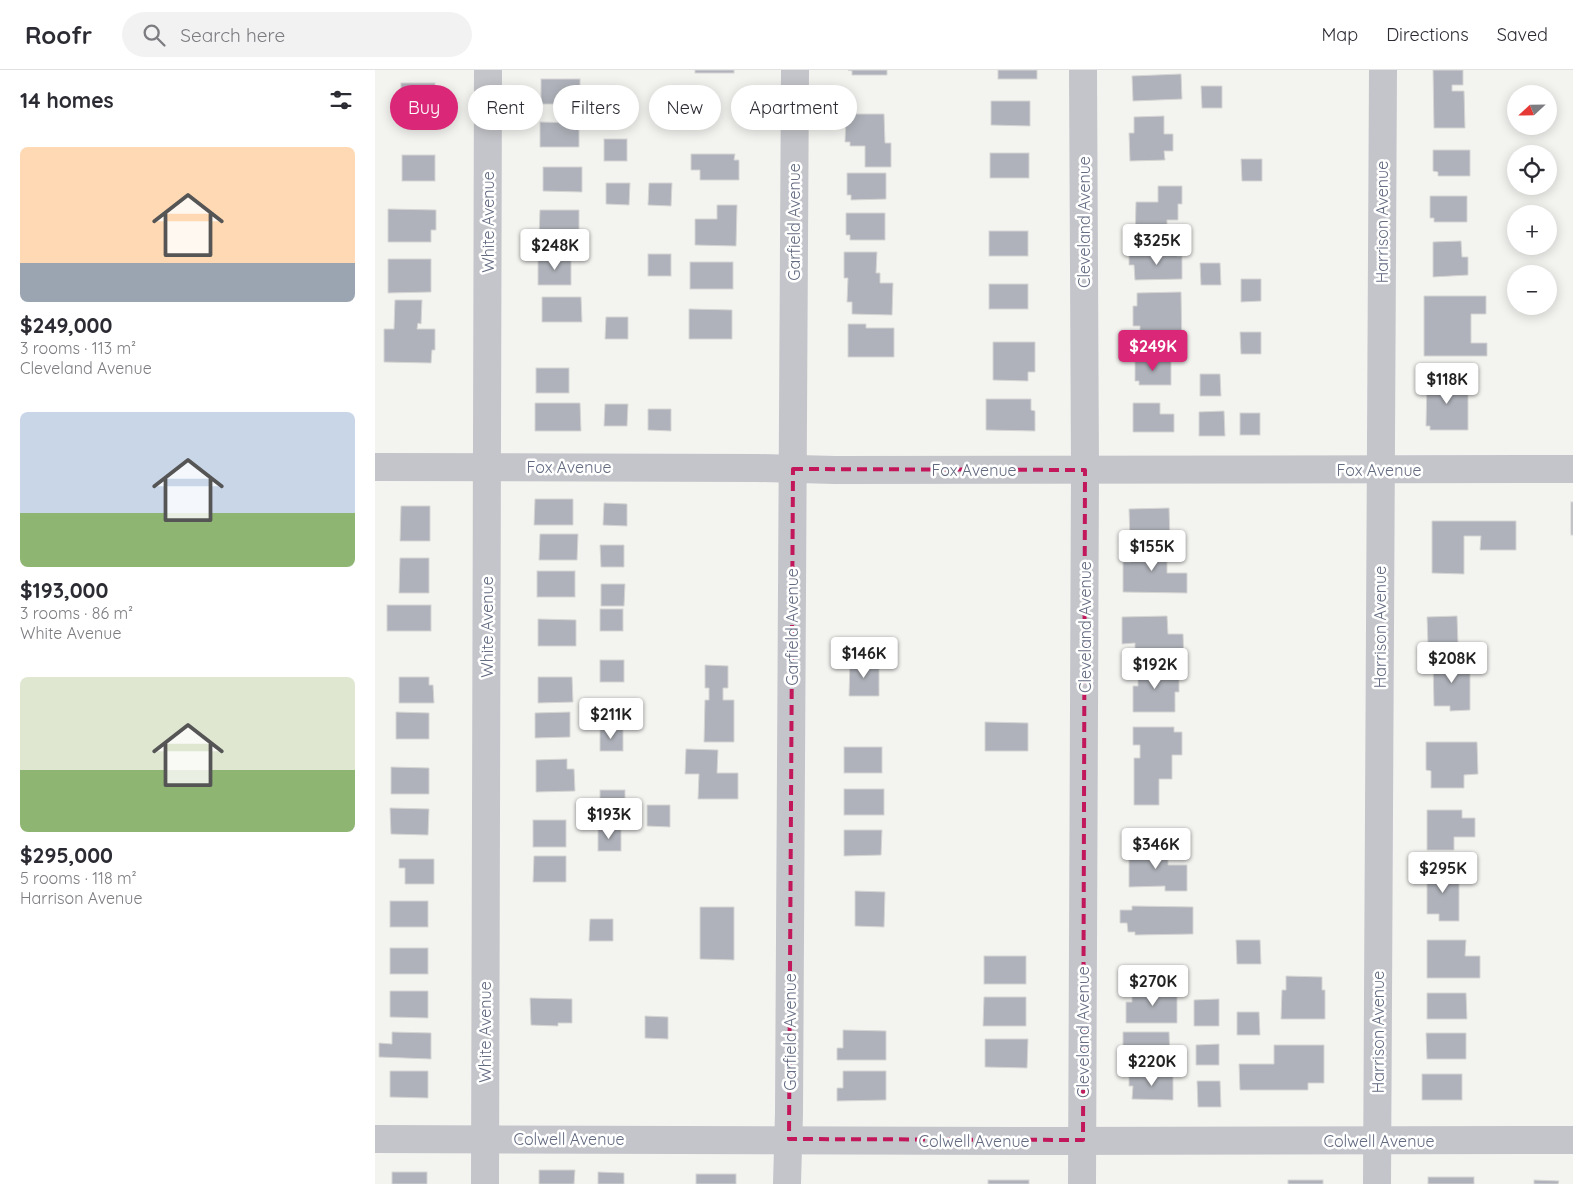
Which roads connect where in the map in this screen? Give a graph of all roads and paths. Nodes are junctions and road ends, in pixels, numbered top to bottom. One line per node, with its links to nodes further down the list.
1 (488, 70): 6 (street, White Avenue)
2 (795, 70): 7 (street, Garfield Avenue)
3 (1083, 70): 9 (street, Cleveland Avenue)
4 (1383, 70): 10 (street, Harrison Avenue)
5 (375, 467): 6 (street, Fox Avenue)
6 (488, 467): 7 (street, Fox Avenue); 12 (street, White Avenue)
7 (793, 469): 9 (street, Fox Avenue); 13 (street, Garfield Avenue)
8 (1573, 469): 10 (street, Fox Avenue)
9 (1085, 470): 10 (street, Fox Avenue); 14 (street, Cleveland Avenue)
10 (1381, 470): 16 (street, Harrison Avenue)
11 (375, 1139): 12 (street, Colwell Avenue)
12 (485, 1139): 13 (street, Colwell Avenue); 17 (street, White Avenue)
13 (789, 1139): 14 (street, Colwell Avenue); 18 (street, Garfield Avenue)
14 (1083, 1140): 16 (street, Colwell Avenue); 19 (street, Cleveland Avenue)
15 (1573, 1140): 16 (street, Colwell Avenue)
16 (1377, 1141): 20 (street, Harrison Avenue)
17 (485, 1184)
18 (787, 1184)
19 (1082, 1184)
20 (1377, 1184)

